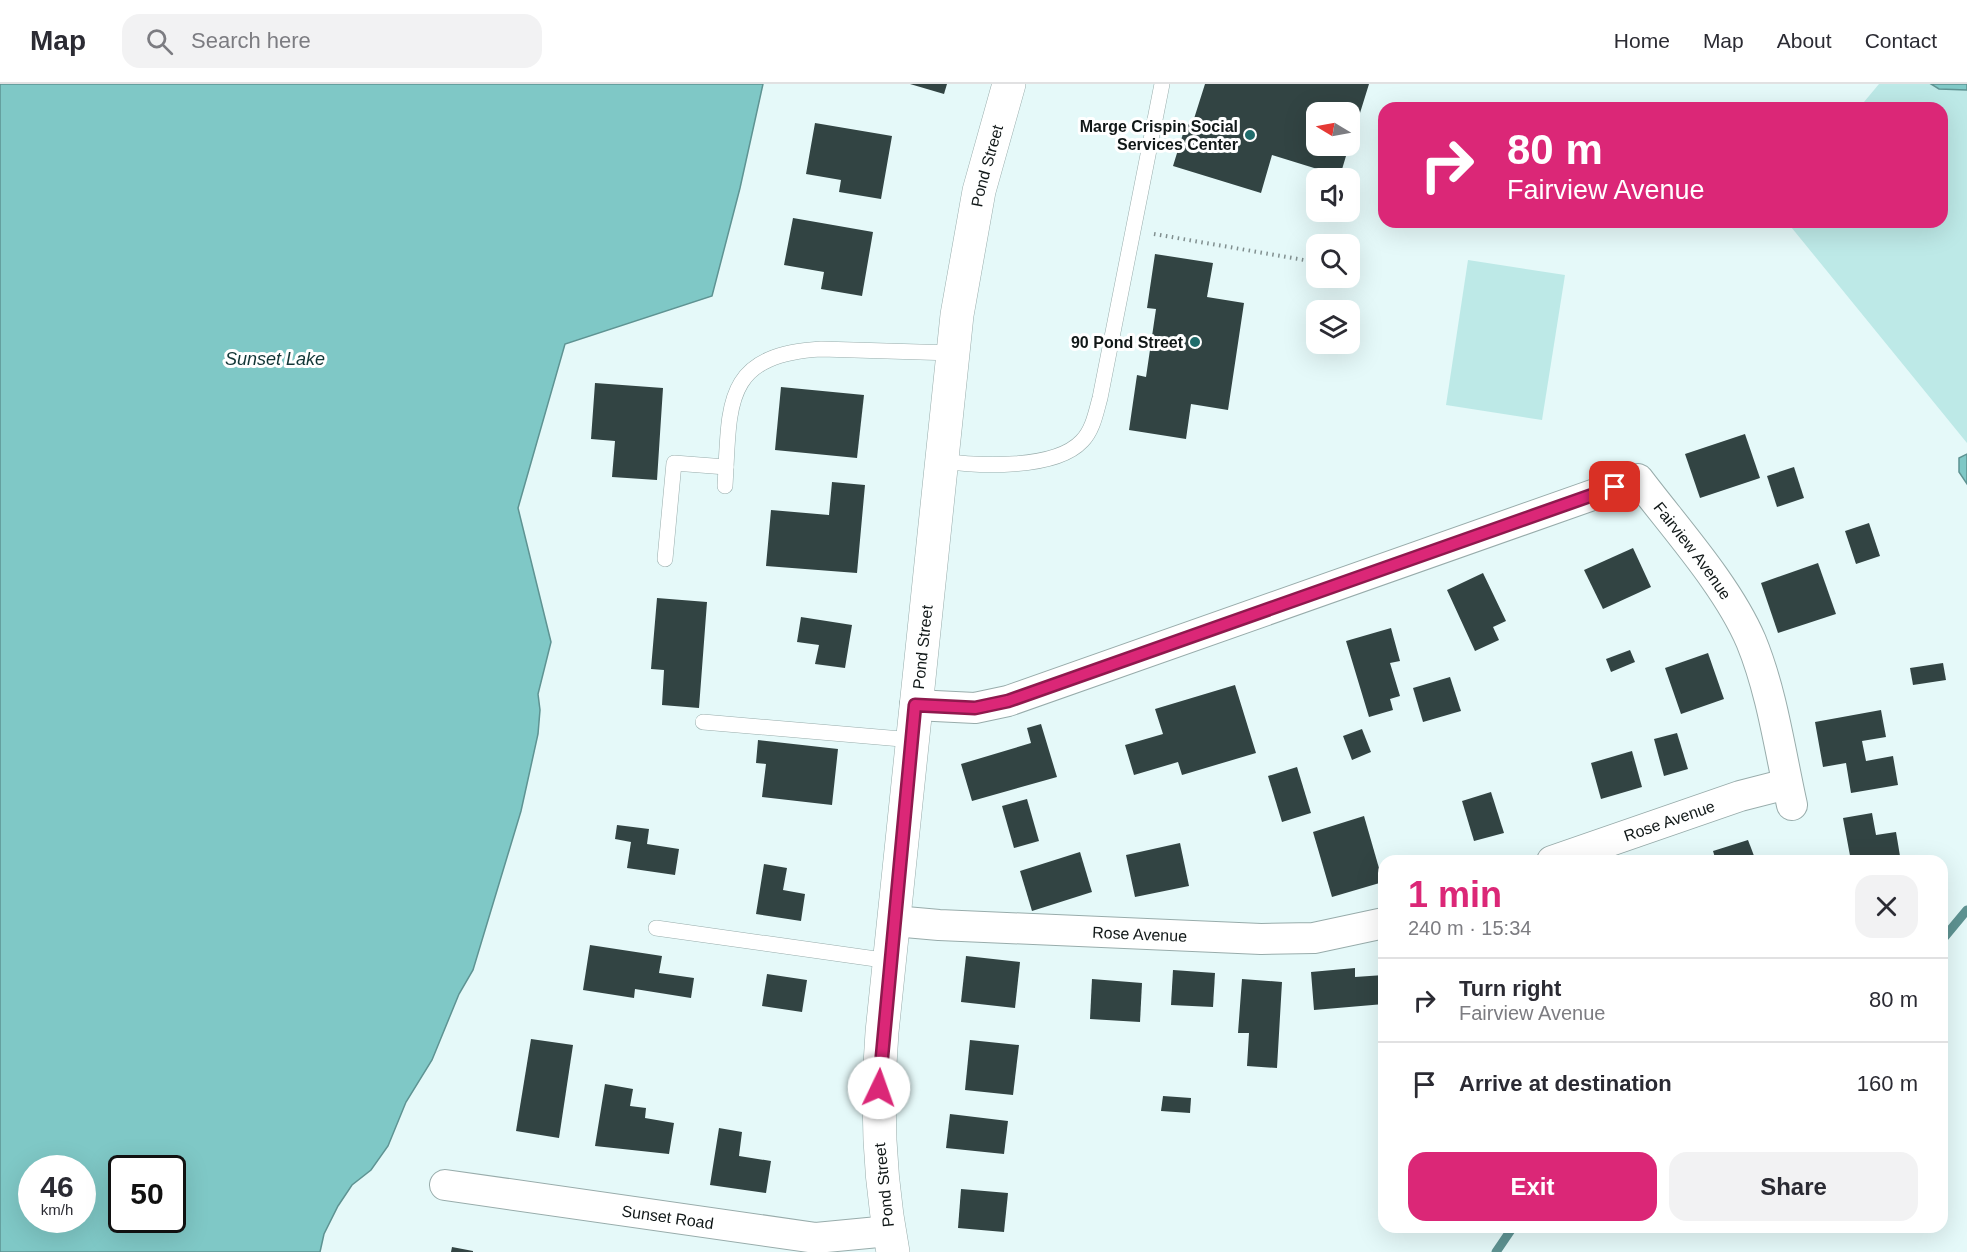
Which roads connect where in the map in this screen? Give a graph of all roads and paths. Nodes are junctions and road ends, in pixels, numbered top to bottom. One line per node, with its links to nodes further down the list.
1 (1009, 84): 5 (main road, Pond Street)
2 (1162, 84): 3 (lane)
3 (1133, 231): 4 (path); 6 (lane)
4 (1304, 260)
5 (953, 353): 6 (main road, Pond Street); 7 (lane)
6 (942, 461): 10 (main road, Pond Street)
7 (726, 466): 8 (lane); 9 (lane)
8 (725, 486)
9 (665, 559)
10 (915, 705): 12 (main road, Pond Street); 13 (street, Fairview Avenue)
11 (703, 722): 12 (lane)
12 (912, 740): 15 (main road, Pond Street)
13 (1790, 794): 14 (street, Rose Avenue)
14 (1569, 855)
15 (894, 921): 16 (street, Rose Avenue); 18 (main road, Pond Street)
16 (1378, 924)
17 (656, 927): 18 (lane)
18 (890, 961): 20 (main road, Pond Street)
19 (445, 1185): 20 (street, Sunset Road)
20 (891, 1242)

